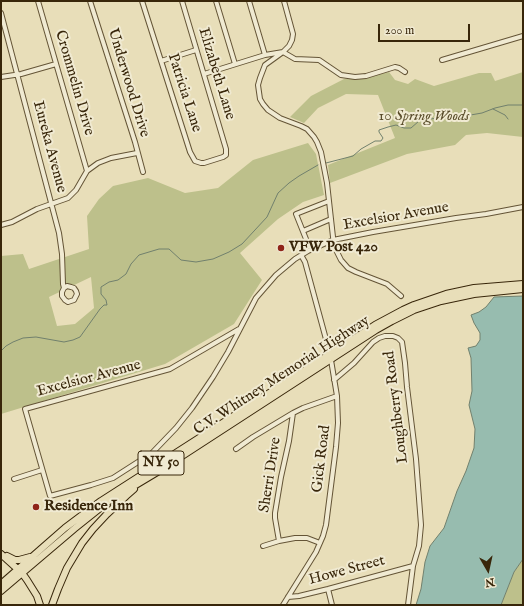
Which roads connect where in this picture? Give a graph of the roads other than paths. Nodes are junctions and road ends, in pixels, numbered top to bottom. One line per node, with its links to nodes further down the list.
1 (38, 1): 15 (street, Crommelin Drive)
2 (90, 1): 21 (street, Underwood Drive)
3 (142, 1): 14 (street, Patricia Lane)
4 (182, 1): 10 (street, Elizabeth Lane)
5 (216, 1): 16 (street)
6 (249, 1): 12 (street)
7 (284, 1): 11 (street)
8 (1, 13): 18 (street, Eureka Avenue)
9 (523, 36): 13 (street)
10 (196, 50): 14 (street); 19 (street, Elizabeth Lane)
11 (283, 52): 12 (street); 17 (street); 25 (street)
12 (265, 55): 16 (street)
13 (442, 60)
14 (161, 61): 22 (street, Patricia Lane)
15 (56, 64): 18 (street); 23 (street, Crommelin Drive)
16 (235, 64): 19 (street)
17 (405, 72)
18 (17, 74): 20 (street); 26 (street, Eureka Avenue)
19 (204, 74): 22 (street, Elizabeth Lane)
20 (1, 76)
21 (137, 153): 23 (street); 24 (street, Underwood Drive)
22 (226, 155)
23 (87, 171): 26 (street)
24 (143, 172)
25 (329, 201): 28 (street); 30 (street)
26 (52, 204): 29 (street); 35 (street, Eureka Avenue)
27 (523, 207): 32 (street, Excelsior Avenue)
28 (331, 219): 30 (street); 32 (street)
29 (1, 225)
30 (303, 230): 31 (street)
31 (306, 239)
32 (333, 240): 33 (street, Excelsior Avenue); 37 (street)
33 (301, 255): 38 (street, Excelsior Avenue); 39 (street, Gick Road)
34 (523, 284): 39 (highway, C.V. Whitney Memorial Highway / NY 50)
35 (63, 286)
36 (523, 290): 39 (highway, C.V. Whitney Memorial Highway / NY 50)
37 (400, 296)
38 (239, 329): 44 (street, Excelsior Avenue); 44 (street, Excelsior Avenue)
39 (330, 357): 40 (street, Gick Road); 45 (highway, C.V. Whitney Memorial Highway / NY 50); 51 (highway, C.V. Whitney Memorial Highway / NY 50)
40 (334, 380): 41 (street, Gick Road); 52 (street, Loughberry Road)
41 (337, 396): 42 (street); 48 (street, Gick Road)
42 (293, 413): 43 (street); 47 (street, Sherri Drive)
43 (236, 449)
44 (42, 470): 46 (street)
45 (158, 471): 53 (highway, C.V. Whitney Memorial Highway / NY 50); 59 (highway)
46 (14, 479)
47 (279, 541): 48 (street); 49 (street)
48 (320, 543): 57 (street, Gick Road)
49 (263, 546)
50 (1, 554): 51 (highway); 53 (highway)
51 (35, 555): 53 (highway, C.V. Whitney Memorial Highway / NY 50)
52 (413, 566): 55 (street, Howe Street); 62 (street)
53 (20, 572): 54 (highway, C.V. Whitney Memorial Highway / NY 50); 56 (highway, C.V. Whitney Memorial Highway / NY 50); 58 (highway)
54 (1, 584)
55 (328, 589): 57 (street, Howe Street); 61 (street)
56 (1, 592)
57 (288, 597): 60 (street, Gick Road)
58 (40, 605)
59 (52, 605)
60 (283, 605)
61 (332, 605)
62 (408, 605)

